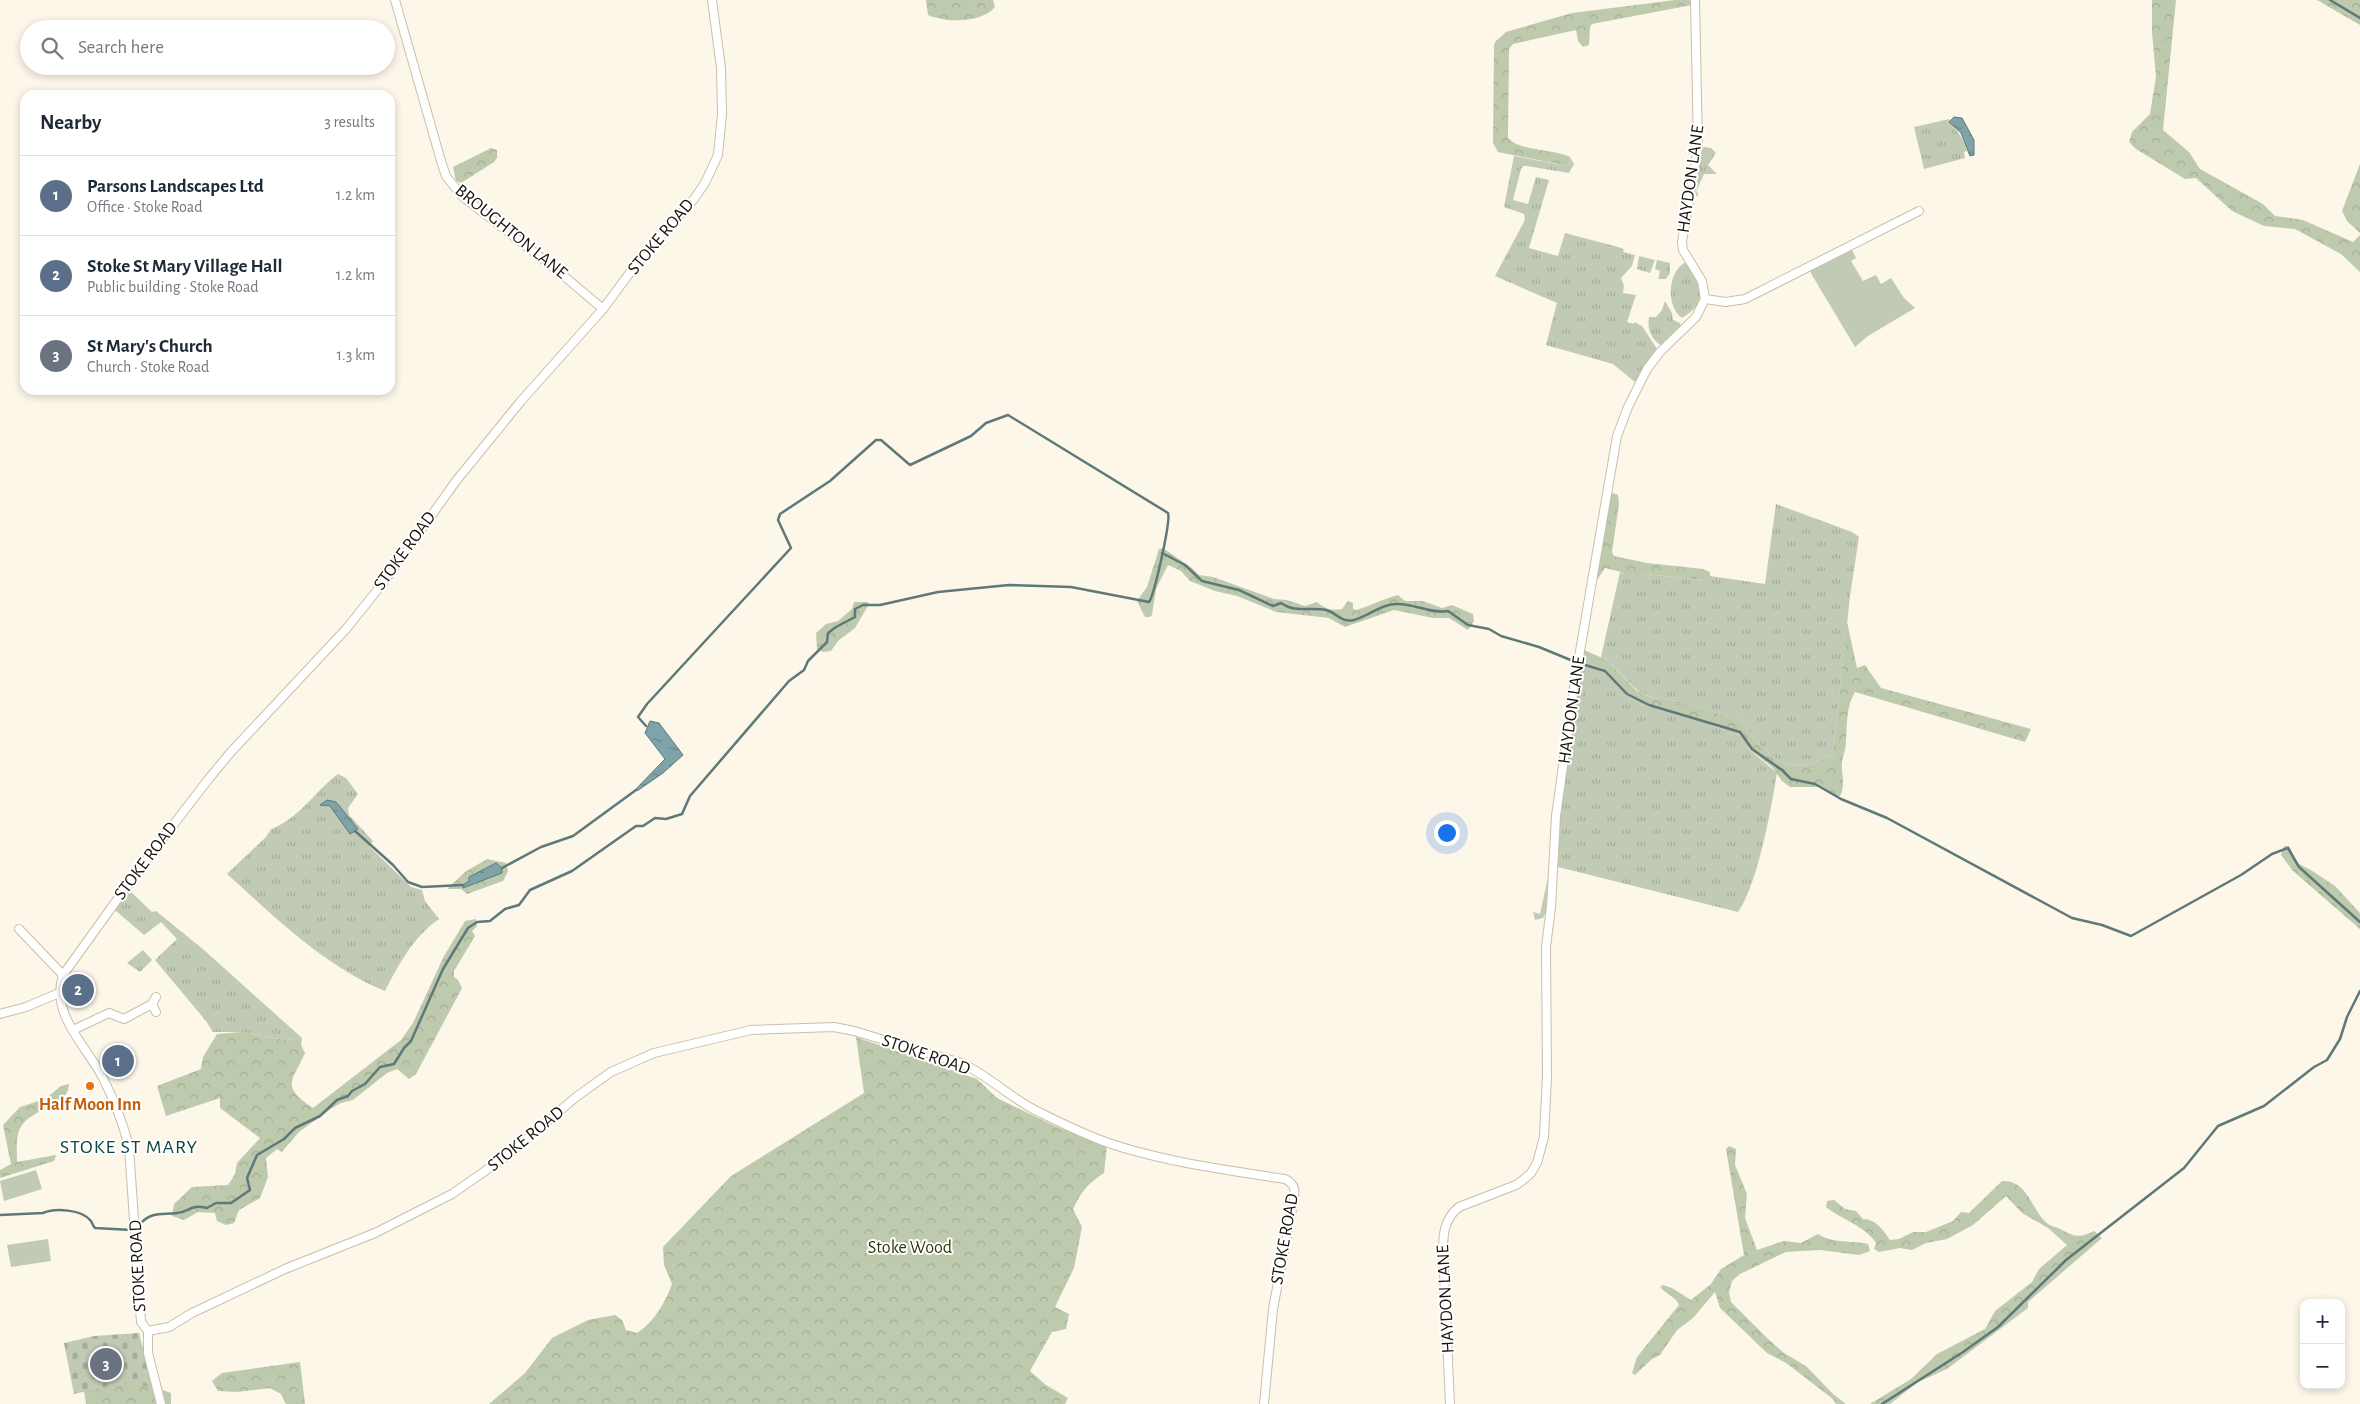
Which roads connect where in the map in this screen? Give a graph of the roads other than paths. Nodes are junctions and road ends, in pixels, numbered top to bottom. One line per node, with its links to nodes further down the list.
1 (395, 0): 6 (street, BROUGHTON LANE)
2 (712, 0): 6 (street, STOKE ROAD)
3 (1695, 0): 5 (street, HAYDON LANE)
4 (1919, 211): 5 (street)
5 (1705, 298): 16 (street, HAYDON LANE)
6 (603, 309): 8 (street, STOKE ROAD)
7 (19, 930): 8 (street)
8 (63, 975): 9 (street, STOKE ROAD)
9 (59, 993): 11 (street); 12 (street, STOKE ROAD)
10 (156, 1012): 12 (street)
11 (0, 1014)
12 (72, 1030): 13 (street, STOKE ROAD)
13 (148, 1331): 14 (street); 15 (street, STOKE ROAD)
14 (160, 1404)
15 (1264, 1404)
16 (1450, 1404)

